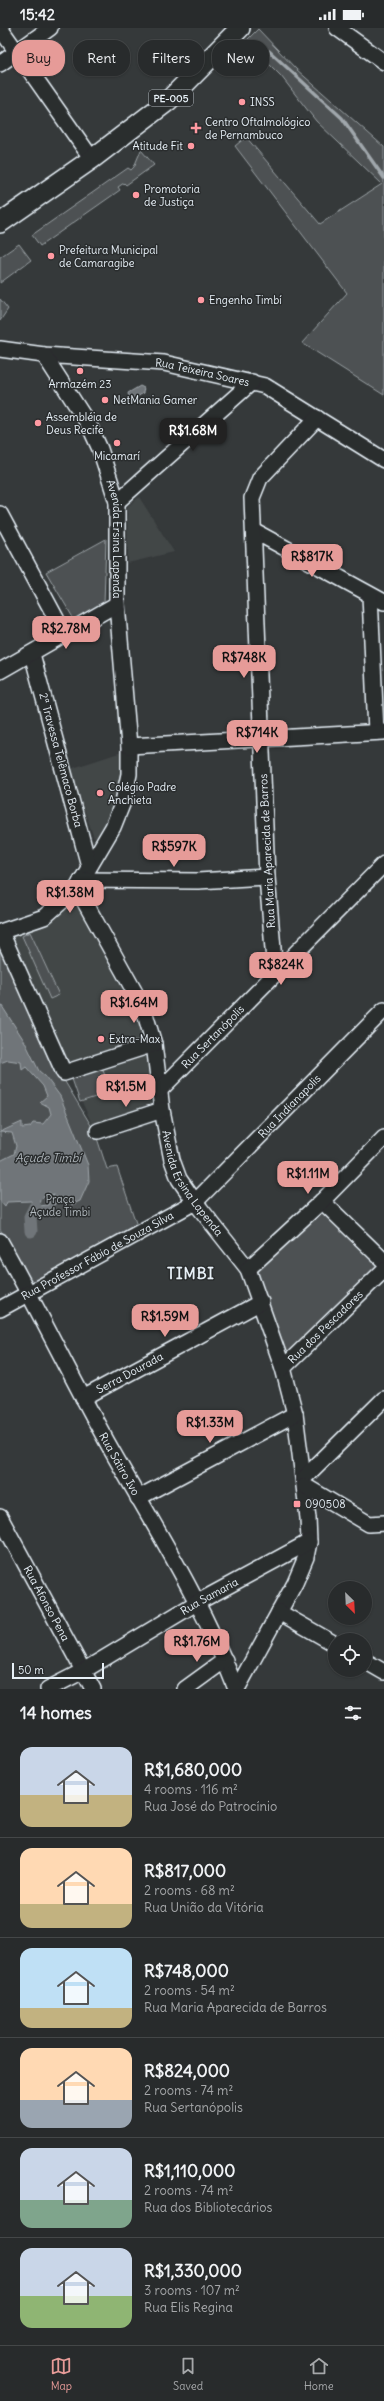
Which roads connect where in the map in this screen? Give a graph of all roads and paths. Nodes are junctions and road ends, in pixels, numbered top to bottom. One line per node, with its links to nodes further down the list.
1 (0, 28): 6 (street)
2 (50, 28): 5 (street)
3 (240, 28): 11 (main road, PE-005)
4 (337, 28): 8 (street)
5 (34, 40)
6 (12, 45)
7 (12, 56): 9 (street)
8 (384, 62)
9 (0, 64)
10 (34, 76): 11 (street)
11 (92, 158): 12 (main road, PE-005)
12 (0, 223)
13 (0, 349): 14 (street, Rua Teixeira Soares)
14 (44, 355): 15 (street, Rua Teixeira Soares); 18 (street, Avenida Ersina Lapenda)
15 (252, 382): 16 (street, Rua Teixeira Soares); 18 (street)
16 (317, 418): 17 (street, Rua Teixeira Soares); 20 (street, Rua Maria Aparecida de Barros)
17 (384, 460)
18 (117, 502): 23 (street, Avenida Ersina Lapenda)
19 (0, 514): 24 (street)
20 (254, 531): 21 (street); 28 (street, Rua Maria Aparecida de Barros)
21 (370, 594): 22 (street); 27 (street)
22 (384, 602)
23 (117, 604): 24 (street); 29 (street, Avenida Ersina Lapenda)
24 (65, 635): 25 (street)
25 (32, 654): 26 (street); 31 (street, 2ª Travessa Telêmaco Borba)
26 (0, 671)
27 (380, 732): 28 (street)
28 (260, 740): 29 (street); 32 (street, Rua Maria Aparecida de Barros)
29 (129, 746): 31 (street, Avenida Ersina Lapenda)
30 (384, 864): 35 (street, Rua Sertanópolis)
31 (89, 866): 33 (street, Avenida Ersina Lapenda)
32 (267, 877): 33 (street); 35 (street, Rua Maria Aparecida de Barros)
33 (79, 884): 34 (street); 37 (street, Avenida Ersina Lapenda)
34 (1, 932): 37 (street)
35 (275, 973): 38 (street, Rua Sertanópolis)
36 (384, 1010): 43 (street, Rua Indianapolis)
37 (154, 1044): 38 (street, Avenida Ersina Lapenda)
38 (160, 1090): 39 (street, Avenida Ersina Lapenda)
39 (162, 1110): 40 (street); 43 (street, Avenida Ersina Lapenda)
40 (98, 1131)
41 (384, 1138): 42 (street)
42 (322, 1200): 45 (street); 46 (street)
43 (195, 1202): 46 (street, Avenida Ersina Lapenda); 48 (street, Rua Professor Fábio de Souza Silva)
44 (0, 1241): 48 (street, Rua Sátiro Ivo)
45 (384, 1261)
46 (248, 1269): 49 (street, Avenida Ersina Lapenda)
47 (384, 1270): 51 (street, Rua dos Pescadores)
48 (30, 1292): 50 (street, Rua Professor Fábio de Souza Silva); 52 (street, Rua Sátiro Ivo)
49 (261, 1302): 51 (street, Avenida Ersina Lapenda); 52 (street, Serra Dourada)
50 (0, 1309)
51 (283, 1368): 54 (street, Avenida Ersina Lapenda)
52 (83, 1398): 56 (street, Rua Sátiro Ivo)
53 (384, 1399): 55 (street)
54 (295, 1414): 55 (street, Avenida Ersina Lapenda); 56 (street)
55 (305, 1482): 58 (street); 59 (street, Avenida Ersina Lapenda)
56 (138, 1498): 60 (street, Rua Sátiro Ivo)
57 (0, 1516): 65 (street, Rua Afonso Pena)
58 (384, 1523)
59 (309, 1542): 60 (street, Rua Samaria); 61 (street, Avenida Ersina Lapenda)
60 (198, 1602): 63 (street, Rua Sátiro Ivo); 65 (street, Rua Samaria)
61 (278, 1612): 62 (street); 70 (street, Avenida Ersina Lapenda)
62 (328, 1640)
63 (225, 1660): 69 (street); 70 (street, Rua Sátiro Ivo)
64 (372, 1665): 66 (street)
65 (84, 1671): 67 (street, Rua Samaria); 68 (street, Rua Afonso Pena)
66 (384, 1672)
67 (48, 1689)
68 (93, 1689)
69 (185, 1689)
70 (237, 1689)

